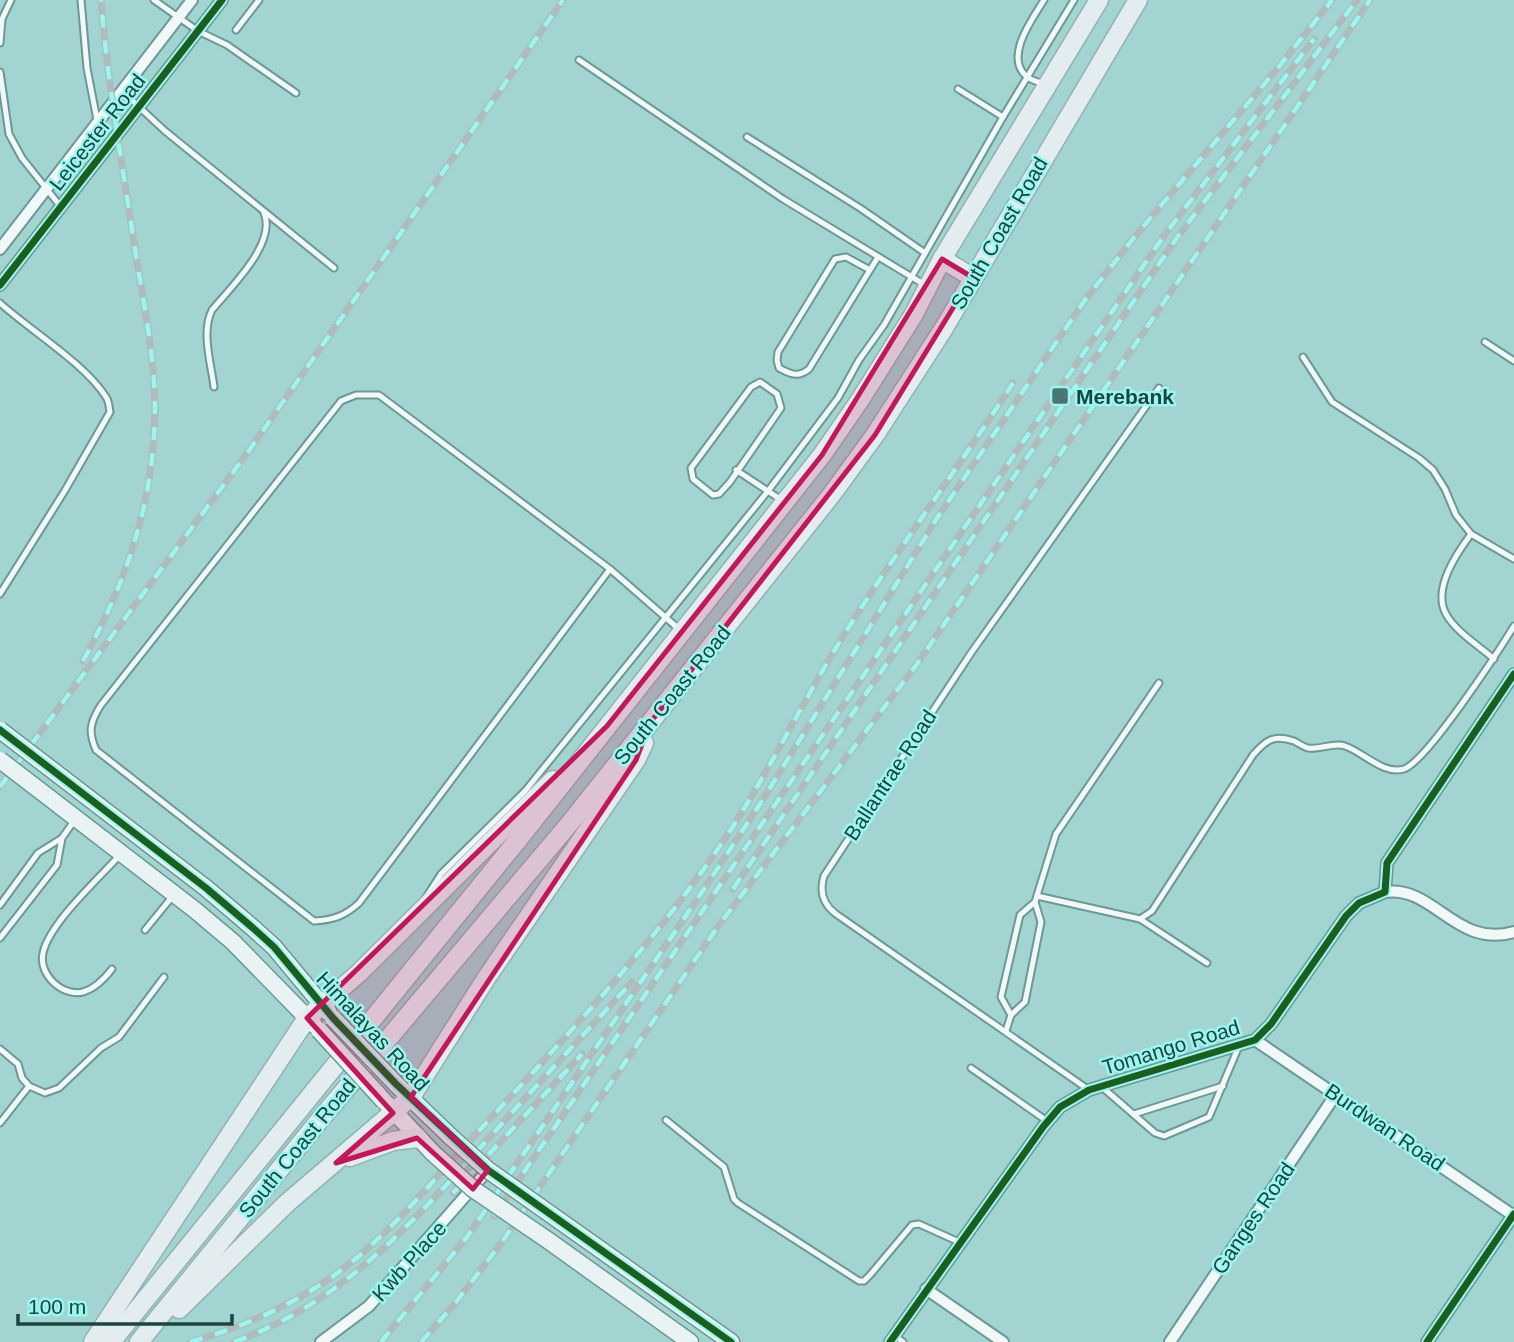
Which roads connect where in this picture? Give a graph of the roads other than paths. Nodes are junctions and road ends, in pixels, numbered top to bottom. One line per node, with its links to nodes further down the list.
1 (11, 0): 14 (lane)
2 (81, 0): 24 (lane)
3 (154, 0): 11 (lane)
4 (192, 0): 11 (street, Leicester Road)
5 (222, 0): 13 (street, Leicester Road)
6 (259, 0): 12 (lane)
7 (1044, 0): 17 (lane)
8 (1074, 0): 17 (lane)
9 (1099, 0): 18 (main road, South Coast Road)
10 (1138, 0): 38 (main road, South Coast Road)
11 (179, 18): 13 (lane); 20 (street, Leicester Road)
12 (236, 30)
13 (198, 31): 21 (lane); 22 (street, Leicester Road)
14 (0, 43)
15 (579, 60): 33 (lane)
16 (0, 72): 28 (lane)
17 (1027, 78): 18 (lane); 23 (lane)
18 (1047, 85): 27 (main road, South Coast Road)
19 (958, 89): 23 (lane)
20 (123, 92): 22 (lane); 24 (street, Leicester Road)
21 (296, 93)
22 (139, 107): 29 (street, Leicester Road); 30 (lane)
23 (1003, 117): 26 (lane)
24 (98, 123): 28 (street, Leicester Road)
25 (747, 137): 32 (lane)
26 (980, 155): 27 (lane); 32 (lane)
27 (999, 165): 34 (main road, South Coast Road)
28 (46, 189): 29 (lane); 31 (street, Leicester Road)
29 (61, 207): 39 (street, Leicester Road)
30 (262, 210): 35 (lane); 45 (lane)
31 (0, 249)
32 (925, 253): 37 (lane)
33 (878, 257): 36 (lane); 37 (lane)
34 (942, 260): 38 (main road); 40 (main road, South Coast Road)
35 (334, 268)
36 (870, 270): 36 (lane)
37 (912, 276): 40 (lane); 48 (lane)
38 (972, 277): 55 (main road, South Coast Road)
39 (0, 285)
40 (928, 287): 49 (main road, South Coast Road)
41 (0, 303): 54 (lane)
42 (1485, 342): 44 (lane)
43 (1303, 357): 50 (lane)
44 (1514, 361)
45 (214, 387)
46 (1159, 388): 84 (lane, Ballantrae Road)
47 (736, 470): 47 (lane); 48 (lane)
48 (768, 491): 49 (lane); 56 (lane)
49 (786, 503): 53 (main road, South Coast Road)
50 (1471, 534): 51 (lane); 59 (lane)
51 (1514, 559)
52 (610, 569): 52 (lane); 56 (lane)
53 (726, 578): 55 (main road); 58 (main road, South Coast Road)
54 (0, 594)
55 (751, 596): 62 (main road, South Coast Road)
56 (666, 618): 58 (lane); 73 (lane)
57 (1514, 626): 59 (lane)
58 (682, 632): 63 (main road, South Coast Road)
59 (1494, 659): 74 (lane)
60 (1514, 674): 69 (street)
61 (1159, 683): 71 (lane)
62 (650, 723): 94 (main road); 107 (main road, South Coast Road)
63 (607, 726): 73 (main road); 109 (main road, South Coast Road)
64 (0, 730): 81 (street, Himalayas Road, bridge)
65 (0, 760): 66 (street, Himalayas Road, bridge)
66 (76, 818): 67 (lane); 68 (street, Himalayas Road)
67 (62, 838): 72 (lane); 77 (lane)
68 (121, 853): 70 (street, Himalayas Road); 79 (lane)
69 (1385, 892): 76 (street); 85 (street, Tomango Road)
70 (174, 894): 75 (lane); 83 (street, Himalayas Road)
71 (1036, 899): 74 (lane); 82 (lane); 82 (lane)
72 (0, 905)
73 (418, 914): 81 (main road)
74 (1140, 919): 78 (lane)
75 (145, 930)
76 (1514, 932)
77 (0, 938)
78 (1207, 963)
79 (112, 969)
80 (164, 977): 89 (lane)
81 (327, 1011): 83 (main road); 94 (street, Himalayas Road, bridge)
82 (1011, 1015): 84 (lane)
83 (313, 1024): 95 (street, Himalayas Road, bridge); 109 (main road)
84 (1006, 1031): 92 (lane, Ballantrae Road)
85 (1255, 1040): 86 (street, Tomango Road); 93 (street, Burdwan Road)
86 (1239, 1046): 90 (lane); 91 (street, Tomango Road)
87 (0, 1049): 89 (lane)
88 (971, 1068): 98 (lane)
89 (29, 1086): 99 (lane)
90 (1223, 1086): 96 (lane); 96 (lane)
91 (1102, 1087): 92 (street, Tomango Road); 96 (lane)
92 (1089, 1090): 98 (street, Tomango Road)
93 (1336, 1094): 104 (street, Burdwan Road); 114 (street, Ganges Road)
94 (411, 1097): 95 (main road); 102 (street, Himalayas Road, bridge)
95 (389, 1107): 100 (street, Himalayas Road); 101 (main road)
96 (1134, 1114)
97 (666, 1120): 105 (lane)
98 (1047, 1121): 105 (street, Tomango Road)
99 (0, 1123)
100 (417, 1138): 101 (main road); 103 (street, Himalayas Road, bridge)
101 (336, 1163): 107 (main road)
102 (488, 1170): 103 (street, Kwb Place); 112 (street, Himalayas Road, bridge)
103 (473, 1189): 110 (street, Kwb Place); 111 (street, Himalayas Road, bridge)
104 (1514, 1215): 115 (street)
105 (959, 1242): 106 (street, Tomango Road)
106 (926, 1289): 108 (street, Tomango Road); 113 (street)
107 (147, 1337)
108 (896, 1340)
109 (99, 1341)
110 (321, 1342)
111 (690, 1342)
112 (731, 1342)
113 (1003, 1342)
114 (1170, 1342)
115 (1427, 1342)

